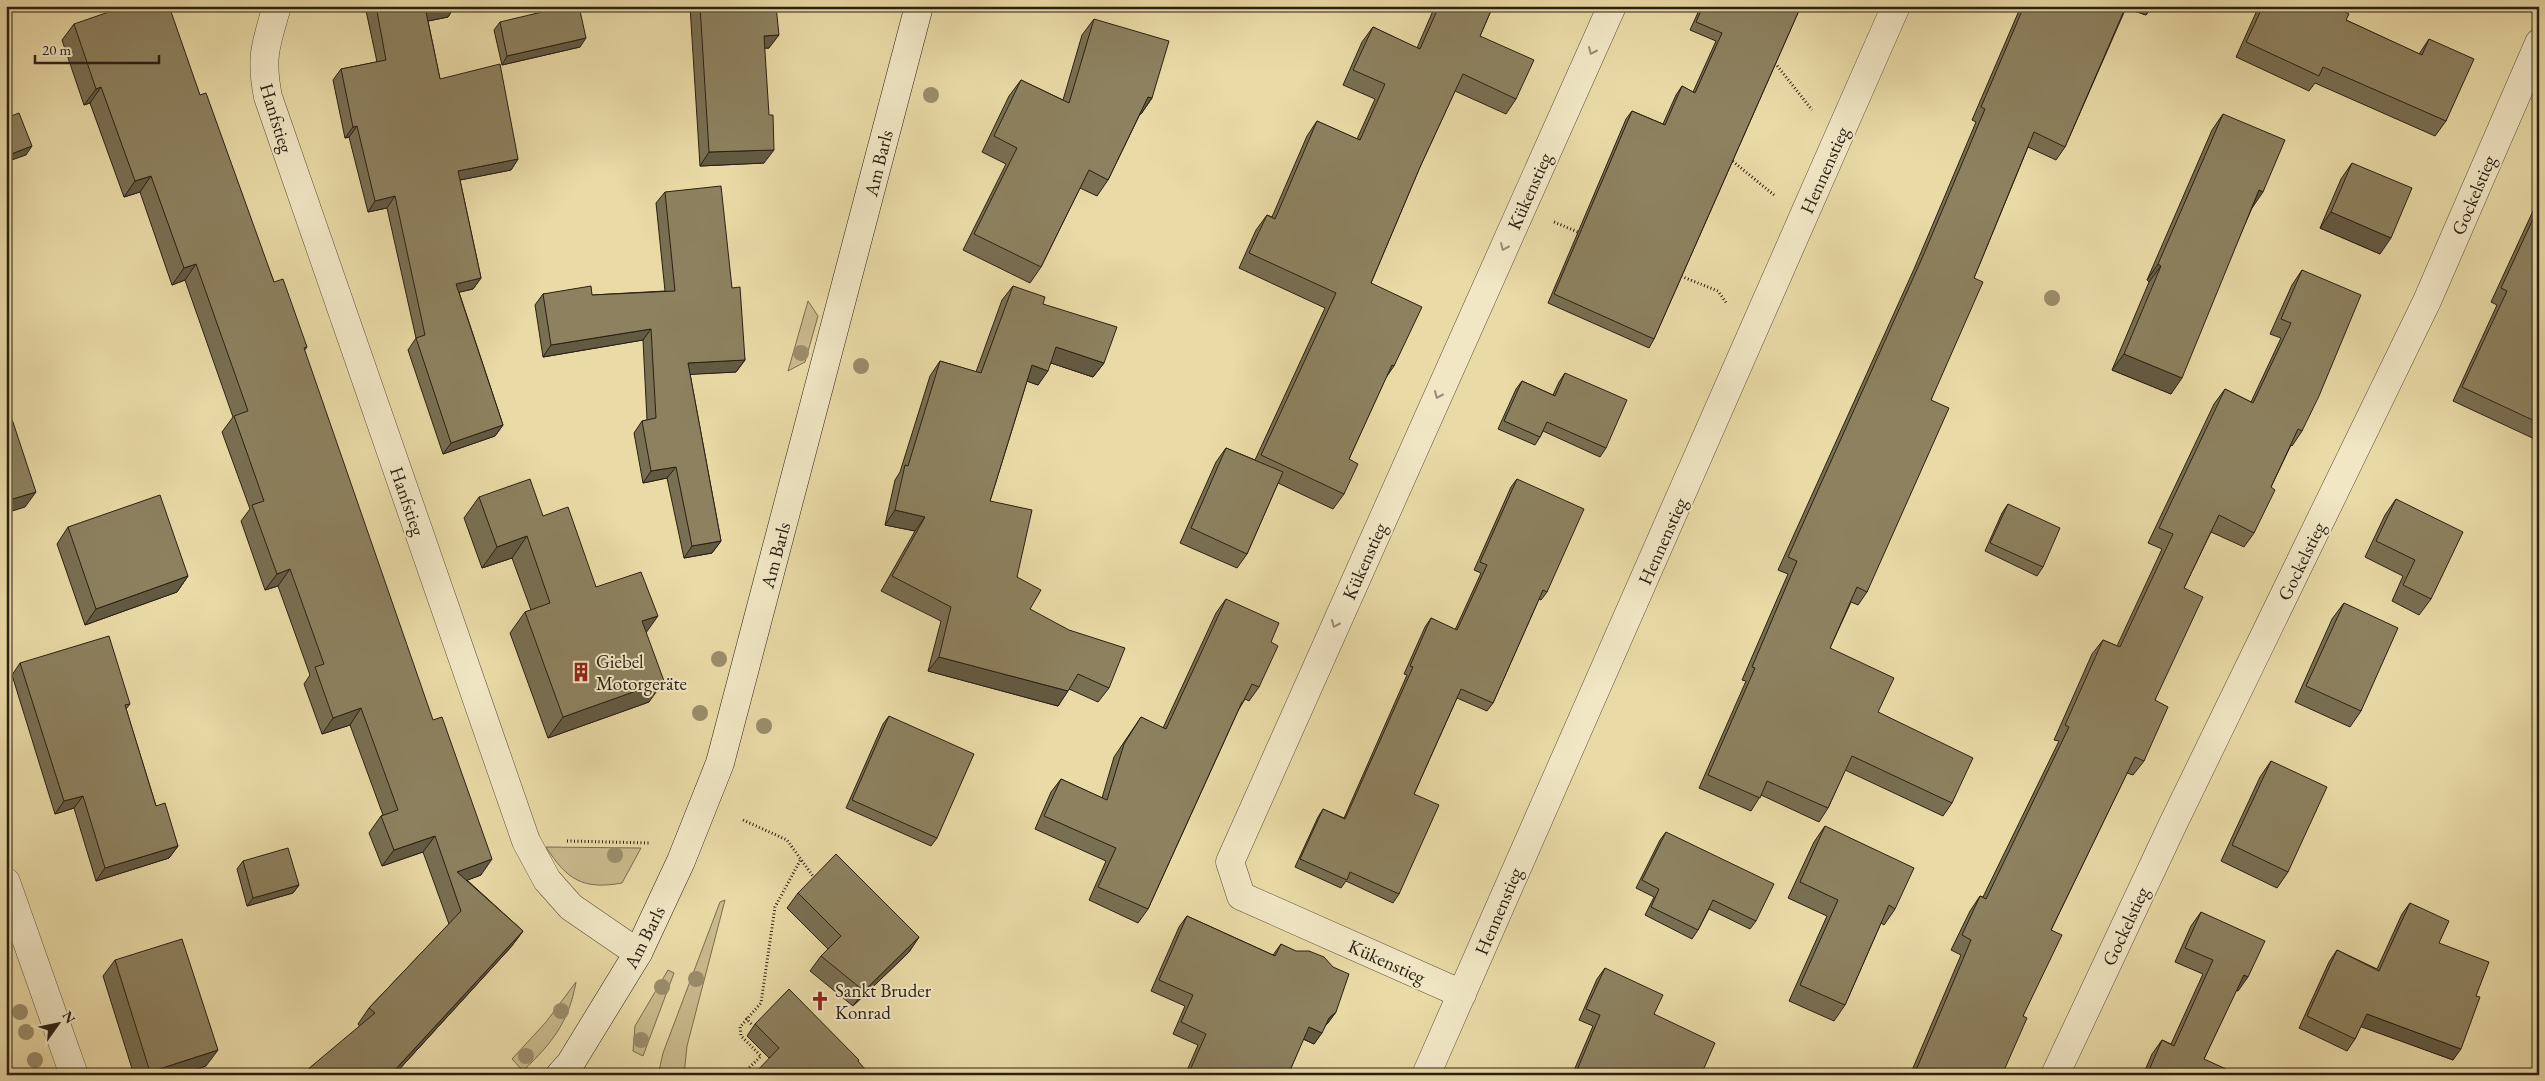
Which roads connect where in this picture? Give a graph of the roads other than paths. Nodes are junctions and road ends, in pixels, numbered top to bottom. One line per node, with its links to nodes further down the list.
1 (277, 6): 7 (street, Hanfstieg)
2 (919, 6): 7 (street, Am Barls)
3 (1612, 6): 8 (street, Kükenstieg, one-way to 8)
4 (1896, 6): 8 (street, Hennenstieg)
5 (2539, 43): 12 (street, Gockelstieg)
6 (6, 882): 10 (street)
7 (638, 953): 9 (street, Am Barls)
8 (1462, 994): 11 (street, Hennenstieg)
9 (571, 1071)
10 (74, 1075)
11 (1426, 1075)
12 (2055, 1075)

